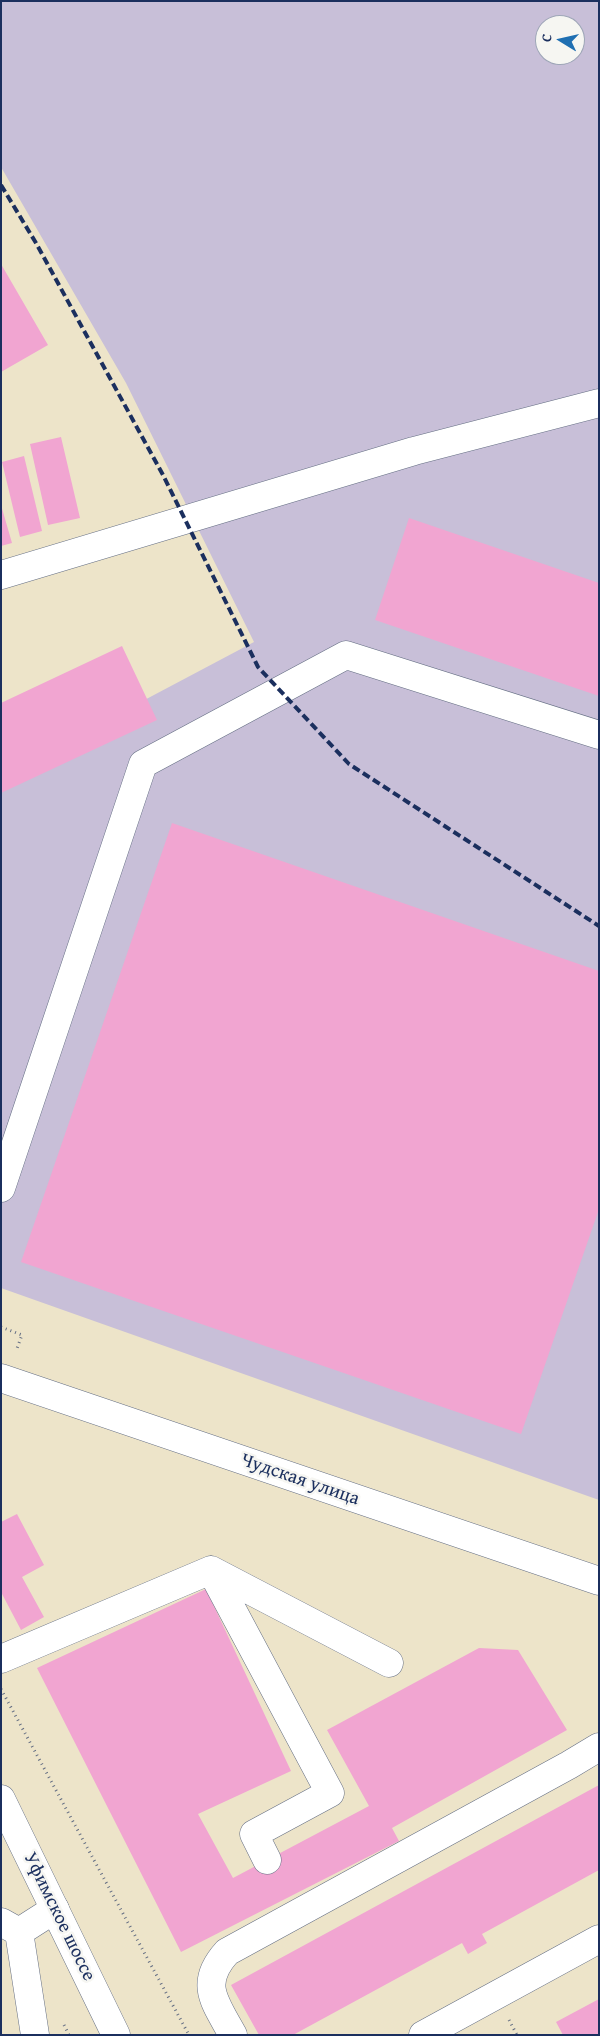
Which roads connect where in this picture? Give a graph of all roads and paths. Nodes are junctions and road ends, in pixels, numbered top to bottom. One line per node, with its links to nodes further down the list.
1 (599, 403): 2 (main road)
2 (1, 575)
3 (599, 734): 4 (main road)
4 (1, 1188)
5 (1, 1328): 6 (path)
6 (16, 1351)
7 (1, 1378): 9 (main road, Чудская улица)
8 (210, 1570): 10 (main road); 11 (main road); 15 (main road)
9 (599, 1581)
10 (1, 1659)
11 (389, 1663)
12 (1, 1689): 21 (path)
13 (599, 1747): 22 (main road)
14 (1, 1799): 16 (main road, Уфимское шоссе)
15 (267, 1860)
16 (55, 1909): 17 (main road); 20 (main road, Уфимское шоссе)
17 (10, 1927): 19 (main road)
18 (599, 1939): 23 (main road)
19 (35, 2035)
20 (116, 2035)
21 (189, 2035)
22 (233, 2035)
23 (423, 2035)

